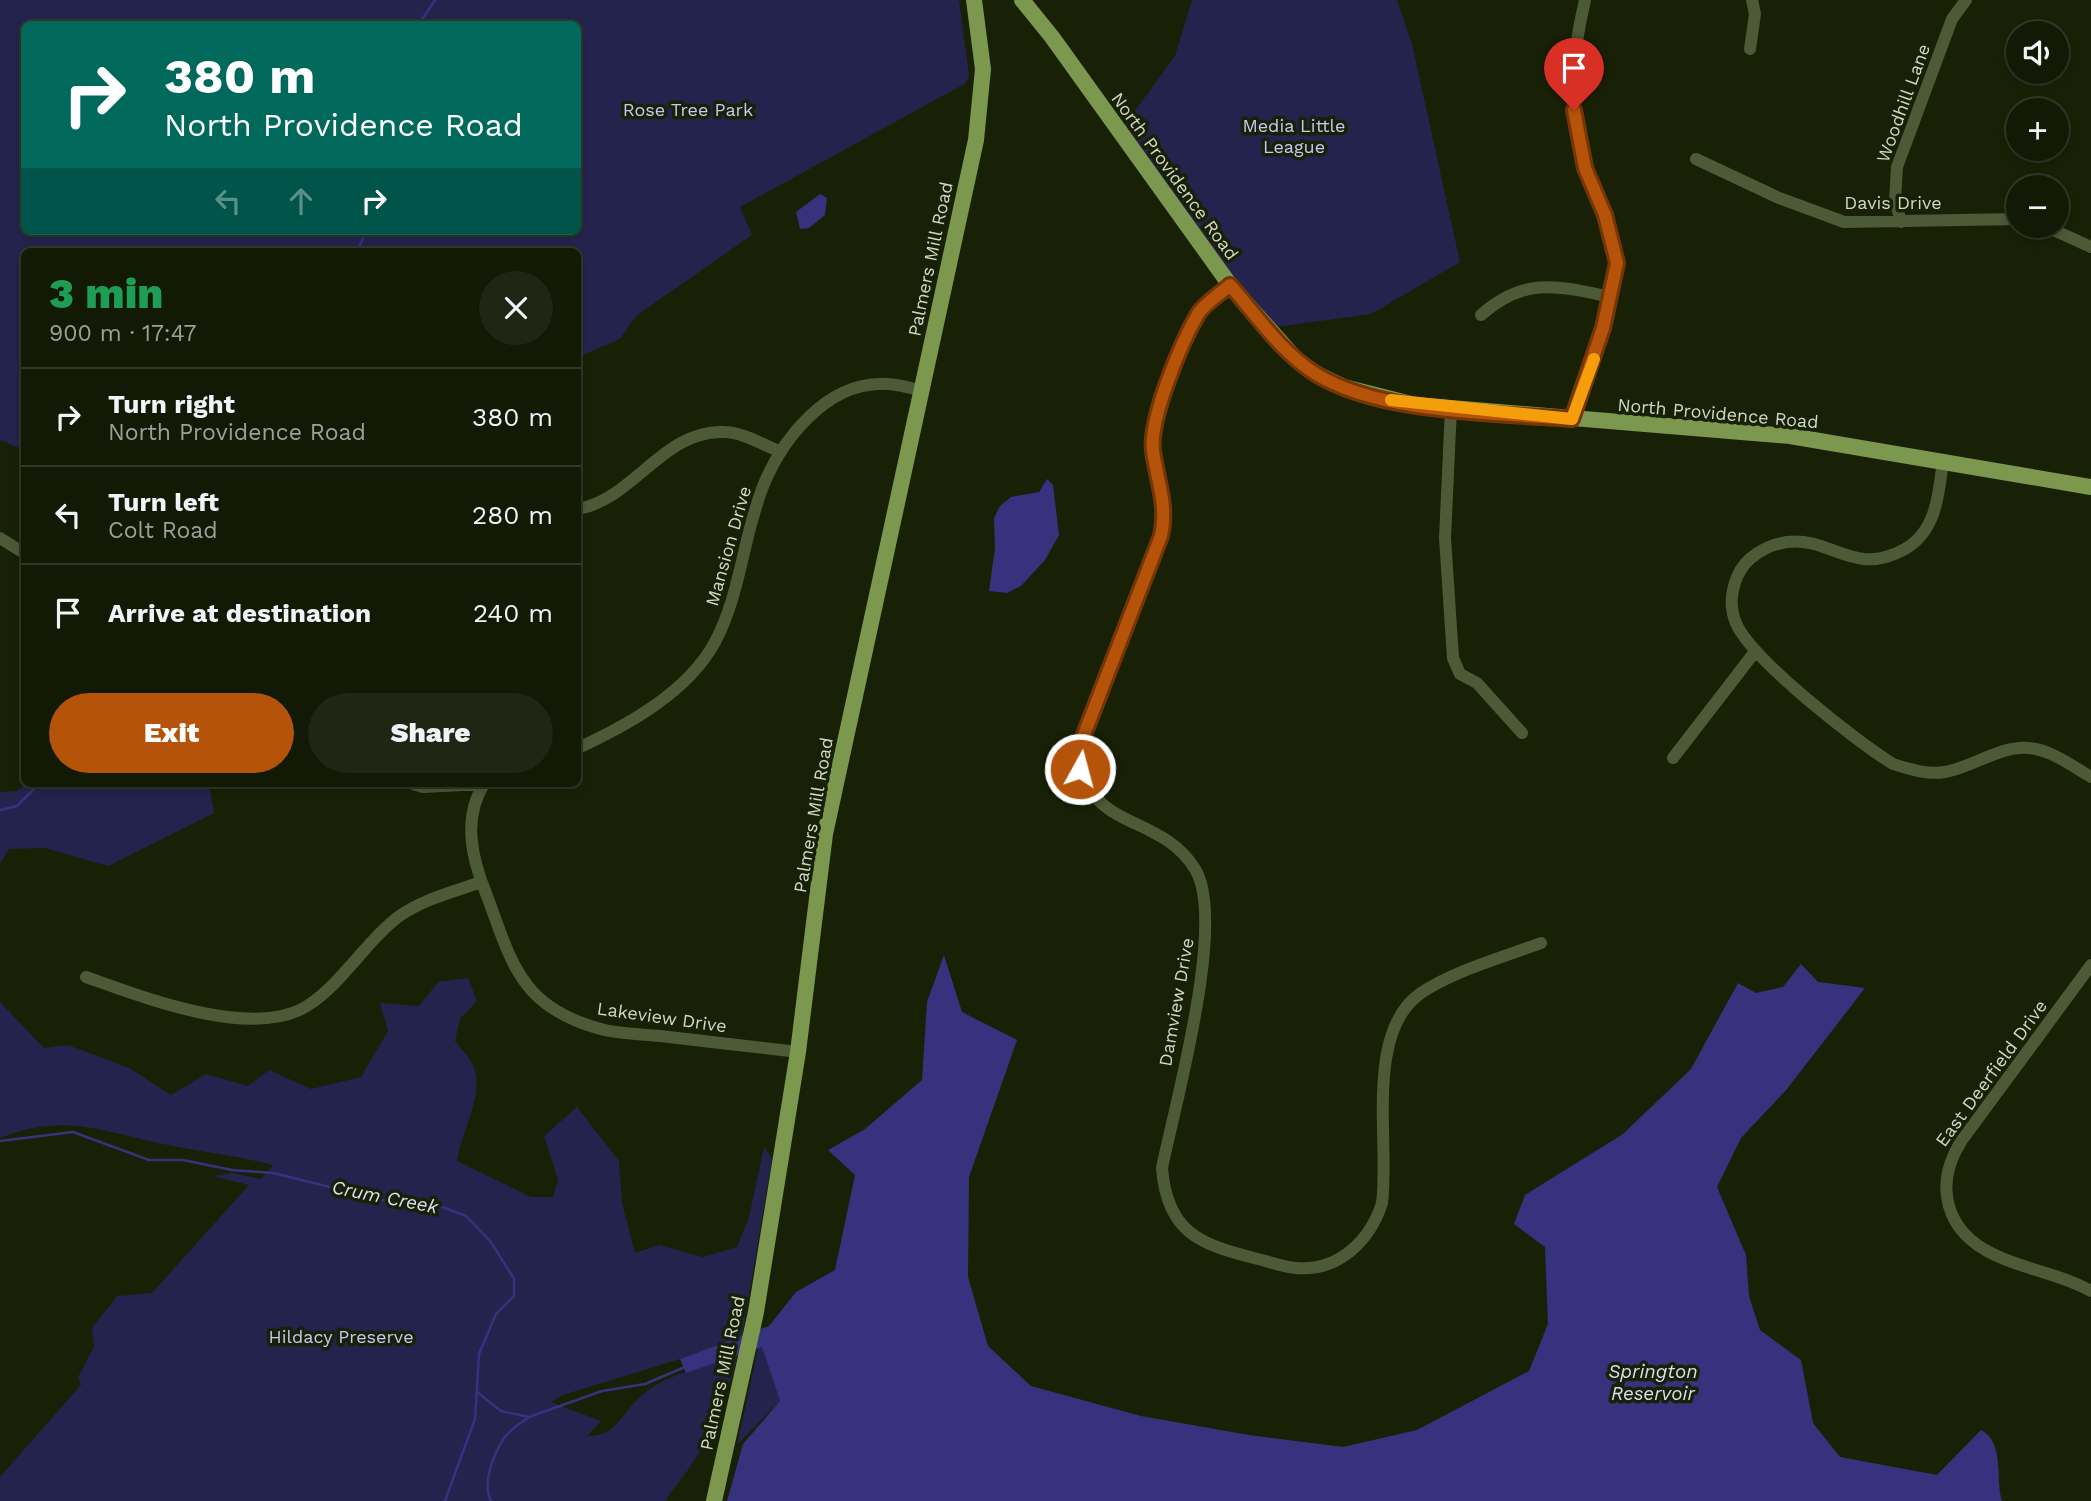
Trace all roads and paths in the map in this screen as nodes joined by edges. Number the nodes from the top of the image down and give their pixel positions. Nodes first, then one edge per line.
1 (974, 0) edge
2 (1022, 0) edge
3 (1585, 0) edge
4 (1752, 0) edge
5 (1966, 0) edge
6 (1750, 49) dead end
7 (1696, 159) dead end
8 (2006, 219) edge
9 (1901, 222) junction
10 (2069, 237) edge
11 (2091, 247) edge
12 (1230, 285) junction
13 (1611, 297) junction
14 (1481, 314) dead end
15 (921, 391) junction
16 (1451, 408) junction
17 (1572, 419) junction
18 (781, 452) junction
19 (1943, 460) junction
20 (2091, 487) edge
21 (581, 508) edge
22 (0, 538) edge
23 (21, 552) edge
24 (1754, 653) junction
25 (1522, 733) dead end
26 (581, 747) edge
27 (1673, 758) dead end
28 (2091, 777) edge
29 (482, 787) edge
30 (481, 882) junction
31 (1541, 943) dead end
32 (2091, 965) edge
33 (86, 977) dead end
34 (798, 1052) junction
35 (2091, 1291) edge
36 (714, 1501) edge

1 - 15 main road, Palmers Mill Road
2 - 12 main road, North Providence Road
3 - 13 street
4 - 6 street
5 - 9 street, Woodhill Lane
7 - 9 street, Davis Drive
8 - 9 street, Davis Drive
10 - 11 street
12 - 16 main road, North Providence Road
12 - 31 street, Damview Drive
13 - 14 street
13 - 17 street
15 - 18 street, Mansion Drive
15 - 34 main road, Palmers Mill Road
16 - 17 main road, North Providence Road
16 - 25 street
17 - 19 main road, North Providence Road
18 - 21 street
18 - 26 street, Mansion Drive
19 - 20 main road, North Providence Road
19 - 24 street
22 - 23 street
24 - 27 street
24 - 28 street
29 - 30 street, Lakeview Drive
30 - 33 street
30 - 34 street, Lakeview Drive
32 - 35 street, East Deerfield Drive
34 - 36 main road, Palmers Mill Road

